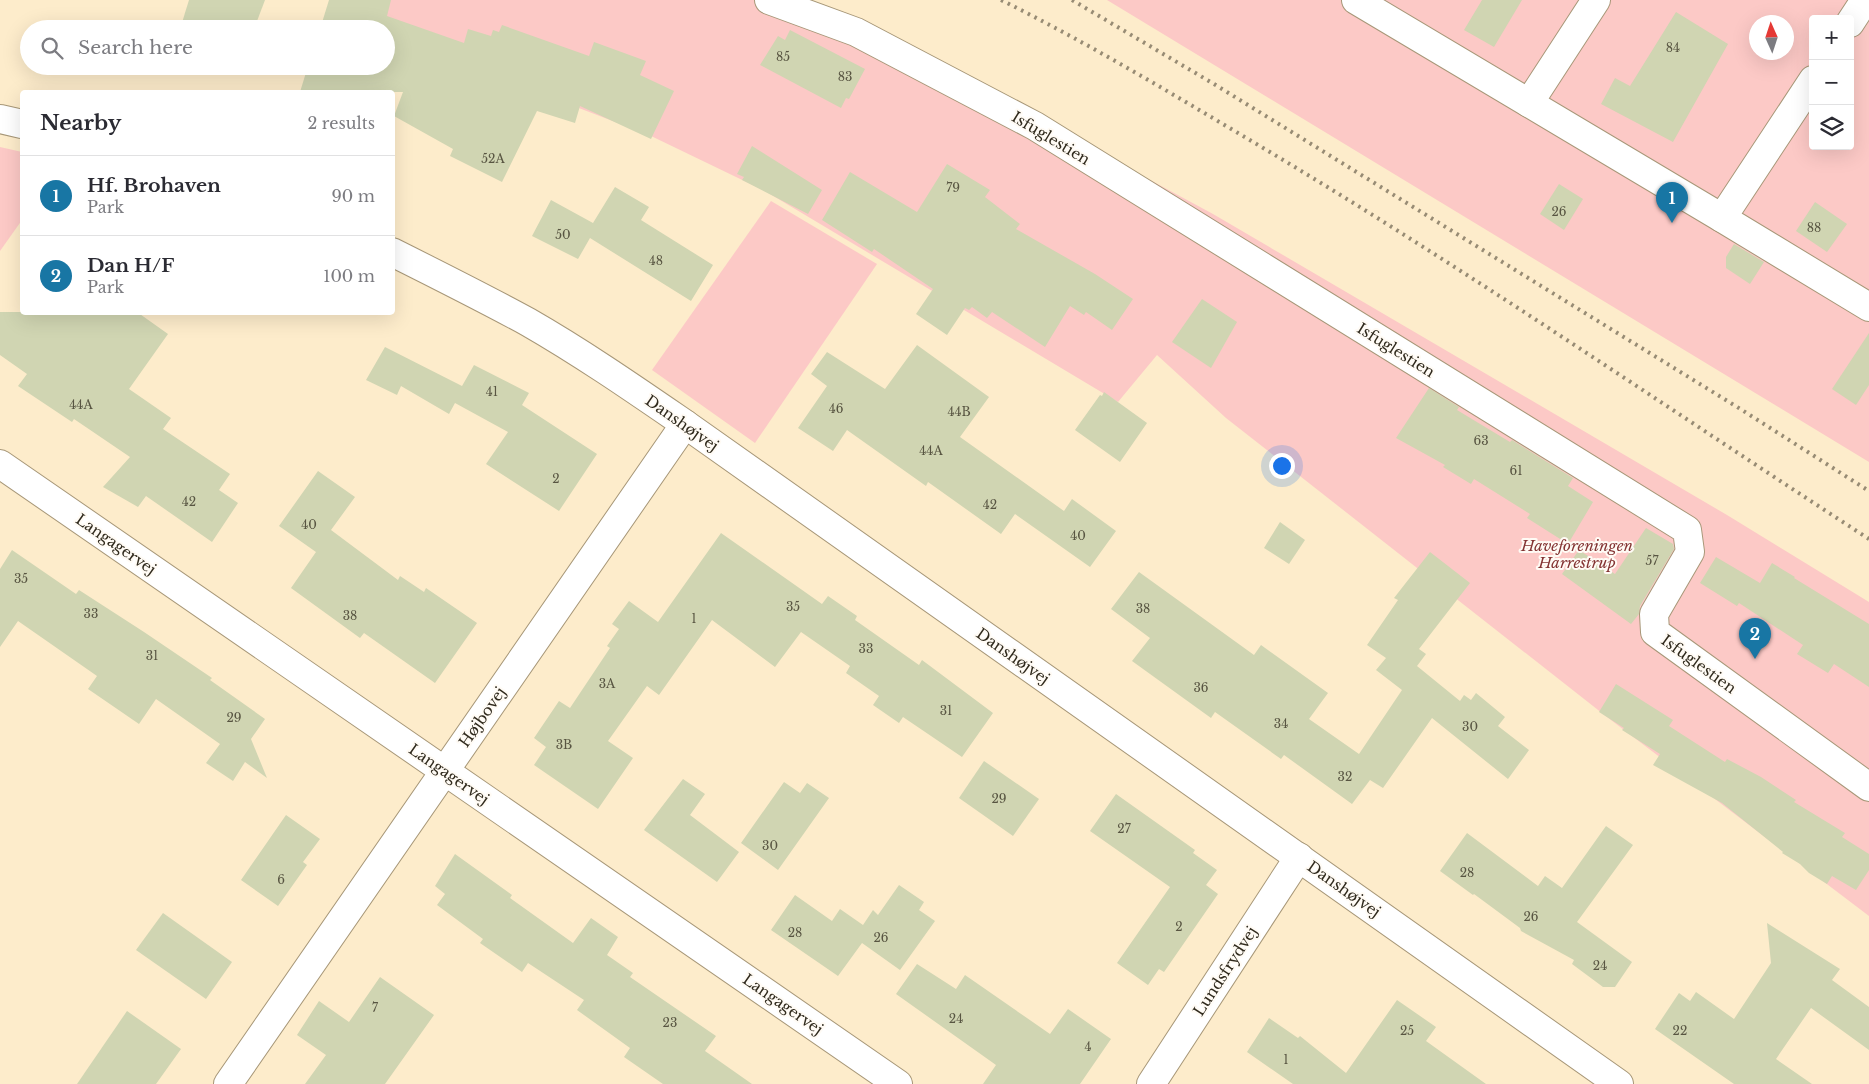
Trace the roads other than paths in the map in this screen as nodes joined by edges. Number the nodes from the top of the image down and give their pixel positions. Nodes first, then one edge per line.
1 (769, 0) edge
2 (1356, 0) edge
3 (1596, 0) edge
4 (1865, 0) edge
5 (1854, 17) edge
6 (1809, 86) edge
7 (1529, 103) junction
8 (0, 118) edge
9 (20, 123) edge
10 (1722, 218) junction
11 (395, 253) edge
12 (1869, 307) edge
13 (685, 424) junction
14 (0, 464) edge
15 (445, 771) junction
16 (1869, 787) edge
17 (1299, 857) junction
18 (228, 1084) edge
19 (898, 1084) edge
20 (1151, 1084) edge
21 (1619, 1084) edge

1 - 16 street, Isfuglestien
2 - 7 street
3 - 7 street
4 - 5 street
6 - 10 street
7 - 10 street
8 - 9 street
10 - 12 street
11 - 13 street, Danshøjvej
13 - 15 street, Højbovej
13 - 17 street, Danshøjvej
14 - 15 street, Langagervej
15 - 18 street, Højbovej
15 - 19 street, Langagervej
17 - 20 street, Lundsfrydvej
17 - 21 street, Danshøjvej

